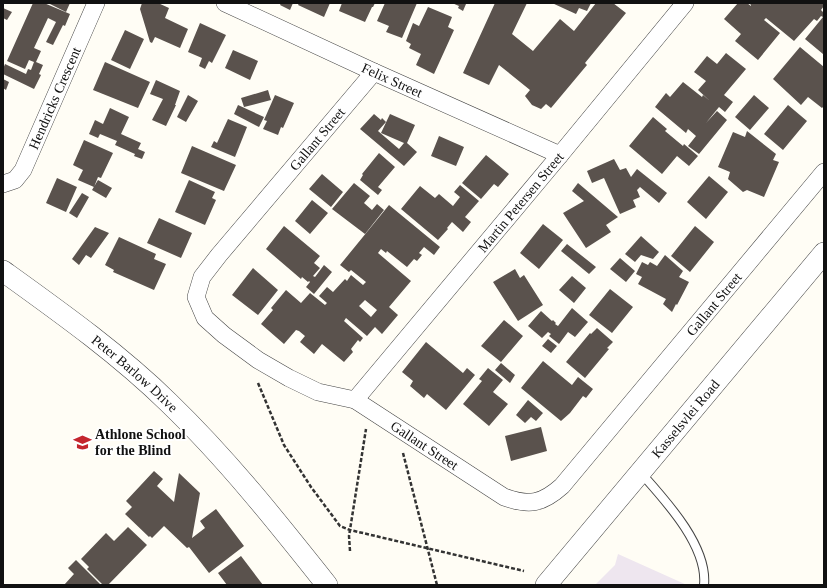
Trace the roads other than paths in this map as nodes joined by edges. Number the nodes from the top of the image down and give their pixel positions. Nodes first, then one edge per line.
1 (96, 3) edge
2 (225, 3) edge
3 (685, 3) edge
4 (374, 72) junction
5 (560, 155) junction
6 (824, 172) edge
7 (3, 184) edge
8 (824, 253) edge
9 (3, 271) edge
10 (355, 400) junction
11 (641, 472) junction
12 (327, 585) edge
13 (546, 585) edge
14 (704, 585) edge

1 - 7 street, Hendricks Crescent
2 - 4 street, Felix Street
3 - 5 street, Martin Petersen Street
4 - 5 street, Felix Street
4 - 10 street, Gallant Street
5 - 10 street, Martin Petersen Street
6 - 10 street, Gallant Street
8 - 11 street, Kasselsvlei Road
9 - 12 street, Peter Barlow Drive
11 - 13 street, Kasselsvlei Road
11 - 14 lane

